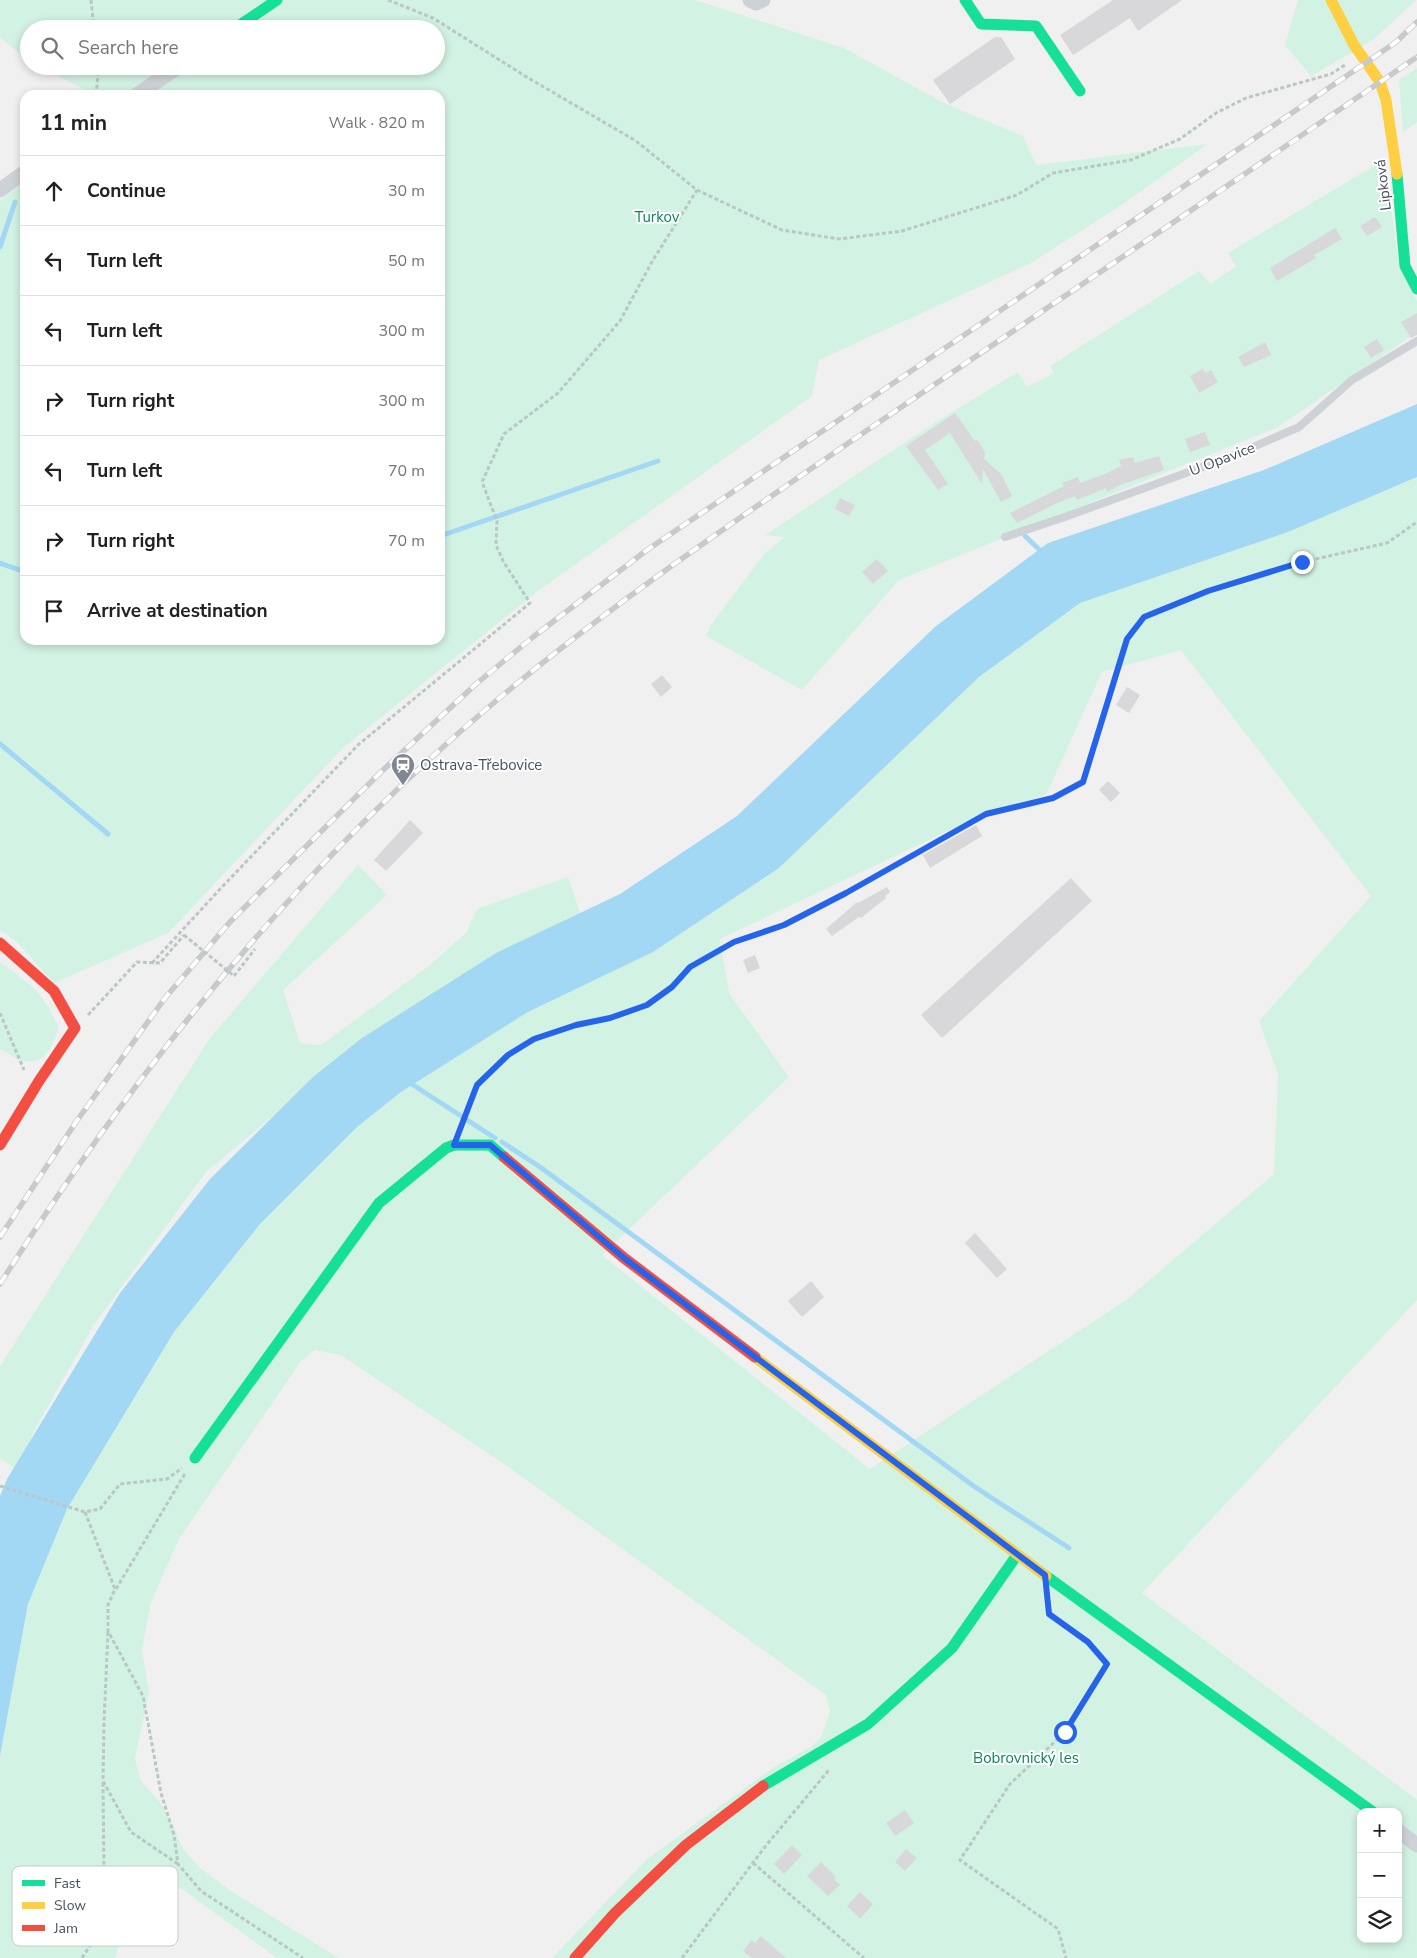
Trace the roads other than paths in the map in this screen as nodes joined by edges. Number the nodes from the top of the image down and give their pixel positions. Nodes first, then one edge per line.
1 (277, 0) edge
2 (750, 0) edge
3 (763, 0) edge
4 (965, 0) edge
5 (1331, 0) edge
6 (247, 20) edge
7 (166, 75) edge
8 (144, 90) edge
9 (1080, 92) dead end
10 (20, 176) edge
11 (0, 190) edge
12 (1417, 288) edge
13 (1417, 341) edge
14 (1004, 537) dead end
15 (0, 943) edge
16 (0, 1145) edge
17 (195, 1458) road end
18 (1017, 1555) junction
19 (1368, 1808) edge
20 (1402, 1834) edge
21 (1417, 1845) edge
22 (575, 1958) edge

1 - 6 street
2 - 3 street
4 - 9 street
5 - 12 street, Lipková
7 - 8 street
10 - 11 street
13 - 14 lane, U Opavice
15 - 16 street
17 - 18 street
18 - 19 street
18 - 22 street
20 - 21 street

